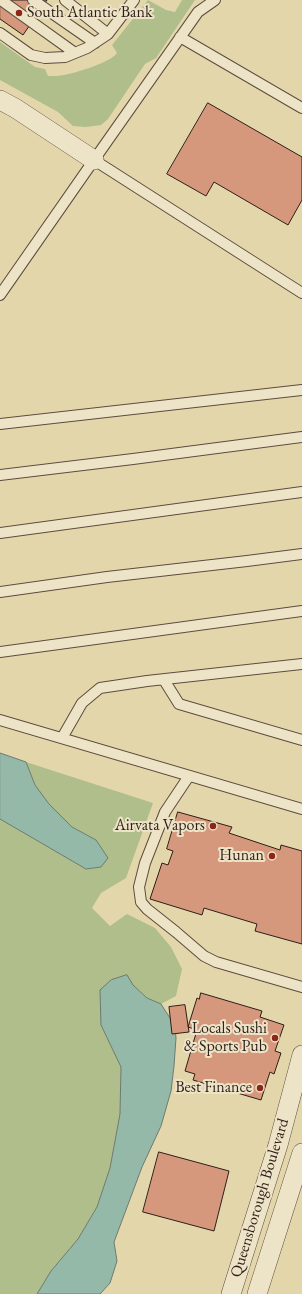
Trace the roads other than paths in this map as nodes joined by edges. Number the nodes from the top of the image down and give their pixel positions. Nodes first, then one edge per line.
1 (1, 0) edge
2 (33, 0) edge
3 (64, 0) edge
4 (134, 0) edge
5 (215, 0) edge
6 (0, 33) edge
7 (108, 34) junction
8 (180, 37) junction
9 (95, 43) junction
10 (75, 53) junction
11 (0, 100) edge
12 (302, 108) edge
13 (94, 160) junction
14 (302, 293) edge
15 (0, 295) edge
16 (302, 390) edge
17 (0, 424) edge
18 (302, 438) edge
19 (0, 474) edge
20 (302, 492) edge
21 (0, 533) edge
22 (302, 554) edge
23 (0, 592) edge
24 (302, 611) edge
25 (0, 652) edge
26 (302, 664) edge
27 (164, 680) junction
28 (0, 720) edge
29 (62, 738) junction
30 (302, 740) edge
31 (189, 776) junction
32 (302, 809) edge
33 (302, 987) edge
34 (302, 1055) edge
35 (302, 1153) edge
36 (231, 1294) edge
37 (257, 1294) edge

1 - 10 lane
2 - 9 lane
3 - 7 lane
4 - 7 lane
5 - 8 lane
6 - 10 lane
7 - 9 lane
8 - 12 lane
8 - 13 lane
9 - 10 lane
11 - 13 street
13 - 14 lane
13 - 15 lane
16 - 17 lane
18 - 19 lane
20 - 21 lane
22 - 23 lane
24 - 25 lane
26 - 27 lane
27 - 29 lane
27 - 30 lane
28 - 29 lane
29 - 31 lane
31 - 32 lane
31 - 33 lane
34 - 36 street, Queensborough Boulevard
35 - 37 street, Queensborough Boulevard

